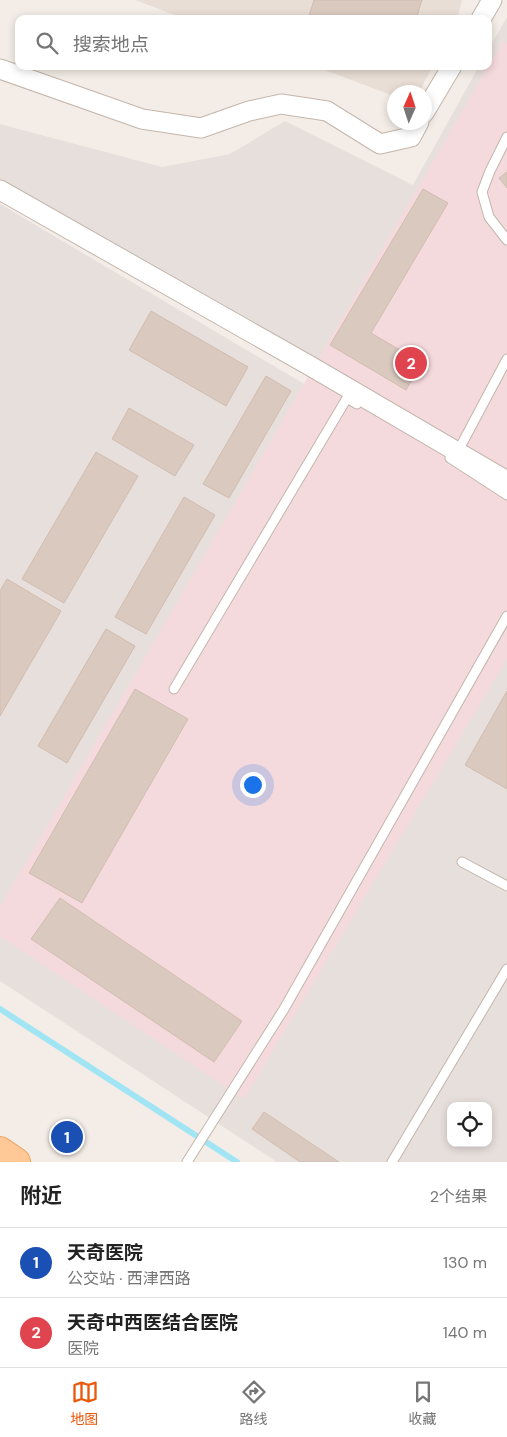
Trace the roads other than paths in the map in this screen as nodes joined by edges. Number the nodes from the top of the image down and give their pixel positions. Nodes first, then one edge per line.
1 (492, 0) edge
2 (483, 15) edge
3 (0, 69) edge
4 (450, 70) edge
5 (432, 100) edge
6 (415, 130) edge
7 (507, 137) edge
8 (0, 190) edge
9 (507, 240) edge
10 (507, 359) edge
11 (455, 456) junction
12 (507, 481) edge
13 (507, 494) edge
14 (507, 616) edge
15 (174, 689) dead end
16 (462, 862) dead end
17 (507, 886) edge
18 (507, 969) edge
19 (0, 1151) edge
20 (16, 1162) edge
21 (187, 1162) edge
22 (392, 1162) edge

1 - 2 street
3 - 6 street
4 - 5 street
7 - 9 lane
8 - 11 street
10 - 11 lane
11 - 12 street
11 - 13 lane
11 - 15 lane
14 - 21 lane
16 - 17 lane
18 - 22 lane
19 - 20 main road

